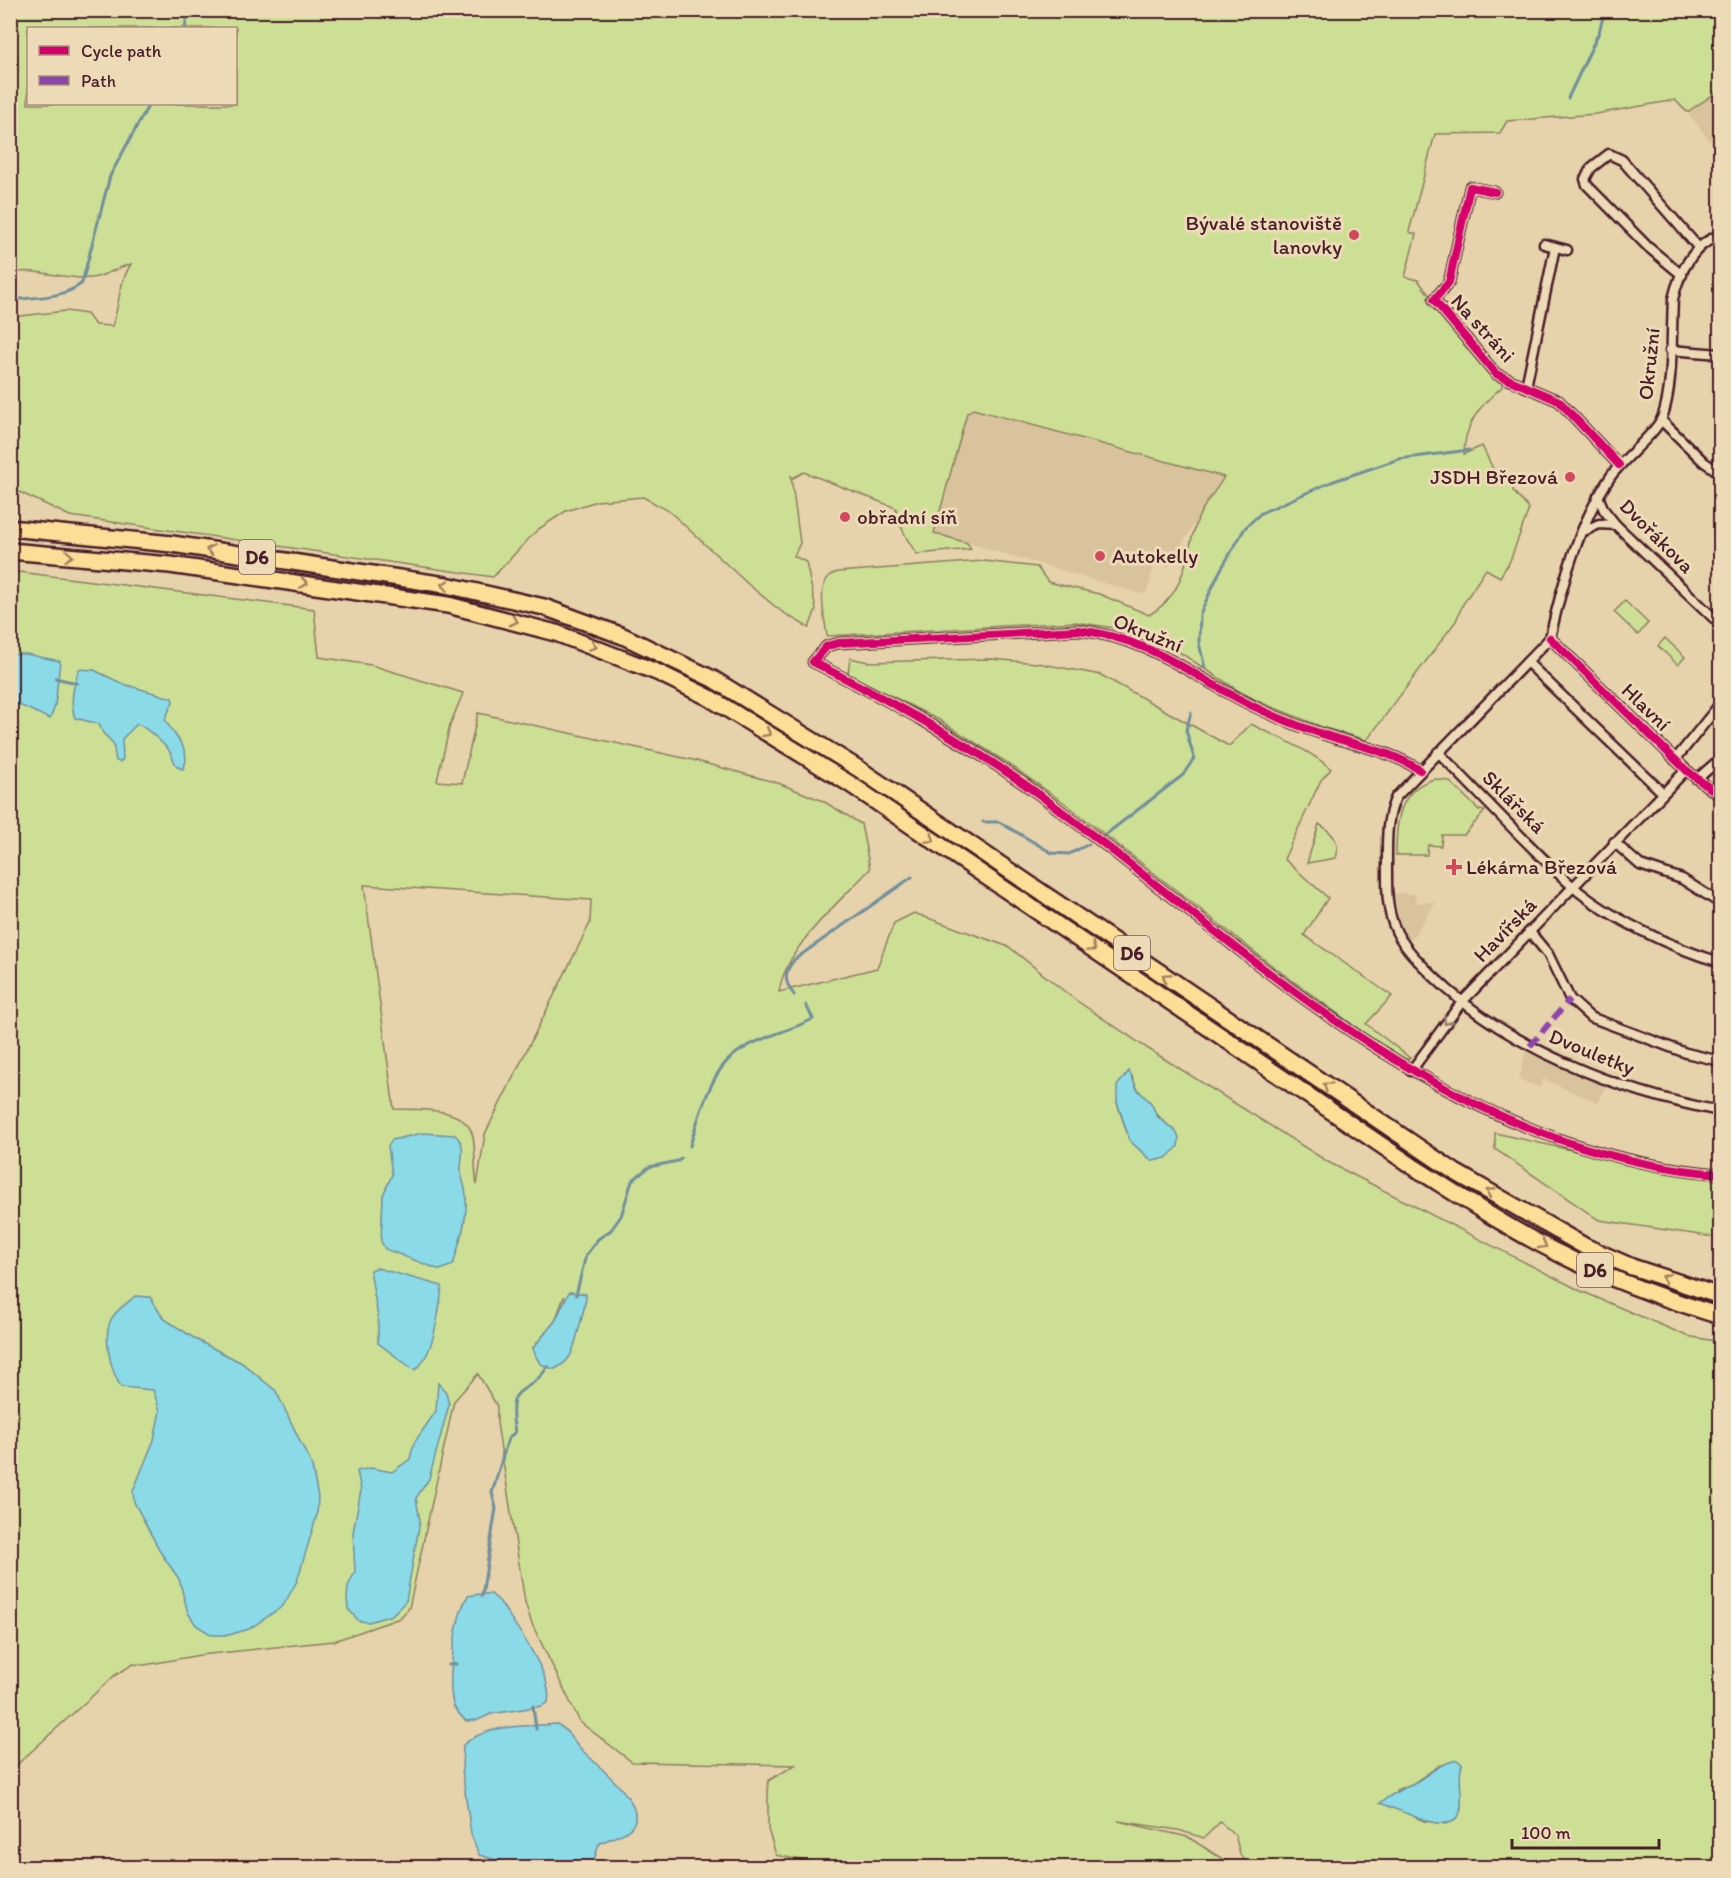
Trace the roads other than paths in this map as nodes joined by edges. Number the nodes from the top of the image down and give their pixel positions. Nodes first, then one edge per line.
1 (1495, 192) dead end
2 (1720, 235) edge
3 (1544, 244) dead end
4 (1555, 247) junction
5 (1698, 248) junction
6 (1567, 250) dead end
7 (1682, 275) junction
8 (1670, 350) junction
9 (1720, 354) edge
10 (1526, 387) junction
11 (1661, 420) junction
12 (1619, 465) junction
13 (1720, 473) edge
14 (1598, 496) junction
15 (1616, 525) junction
16 (10, 528) edge
17 (1582, 532) junction
18 (10, 551) edge
19 (1720, 624) edge
20 (1550, 639) junction
21 (1527, 662) junction
22 (1720, 704) edge
23 (1438, 752) junction
24 (1720, 759) edge
25 (1675, 760) junction
26 (1420, 770) junction
27 (1686, 770) junction
28 (1697, 779) junction
29 (1663, 793) junction
30 (1720, 796) edge
31 (1614, 842) junction
32 (1572, 886) junction
33 (1720, 903) edge
34 (1529, 932) junction
35 (1720, 962) edge
36 (1461, 1003) junction
37 (1720, 1060) edge
38 (1411, 1071) junction
39 (1720, 1111) edge
40 (1720, 1174) edge
41 (1720, 1296) edge
42 (1720, 1318) edge

1 - 10 street, Na stráni
2 - 5 street, Okružní
3 - 4 street
4 - 6 street
4 - 10 street, Na stráni
5 - 7 street, Okružní
5 - 7 street
7 - 8 street, Okružní
8 - 9 street
8 - 11 street, Okružní
10 - 12 street, Na stráni
11 - 12 street, Okružní
11 - 13 street
12 - 14 street, Okružní
14 - 15 street, Dvořákova
14 - 17 street, Okružní
15 - 17 street
15 - 19 street, Dvořákova
41 -> 16 highway, D6
17 - 20 street, Okružní
18 -> 42 highway, D6
20 - 21 street
20 - 25 street, Hlavní
21 - 23 street
21 - 29 street
22 - 25 street
23 - 26 street
23 - 32 street, Sklářská
24 - 28 street
25 - 27 street, Hlavní
26 - 36 street
26 - 38 street, Okružní
27 - 28 street, Hlavní
27 - 29 street, Havířská
28 - 30 street, Hlavní
29 - 31 street, Havířská
31 - 32 street, Havířská
31 - 33 street
32 - 34 street, Havířská
32 - 35 street, Sklářská
34 - 36 street, Havířská
34 - 37 street
36 -> 38 street, Havířská
36 - 39 street, Dvouletky
38 - 40 street

